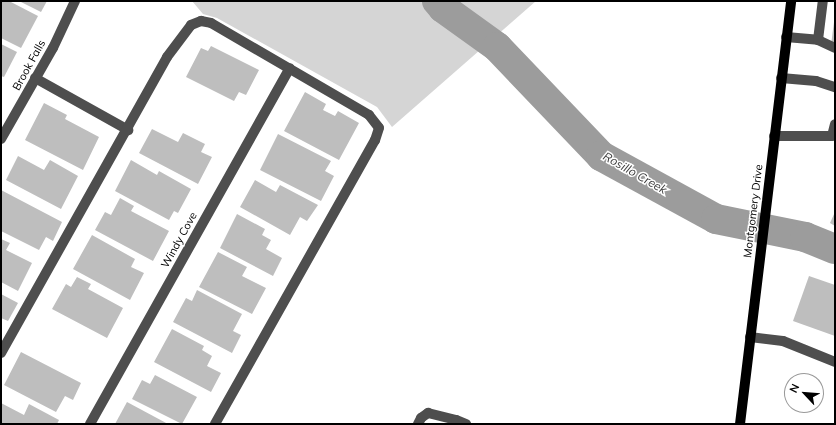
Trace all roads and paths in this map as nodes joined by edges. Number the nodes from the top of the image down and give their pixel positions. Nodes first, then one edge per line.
1 (75, 1) edge
2 (791, 1) edge
3 (823, 1) edge
4 (786, 37) junction
5 (818, 40) junction
6 (835, 48) edge
7 (290, 68) junction
8 (36, 78) junction
9 (782, 78) junction
10 (835, 87) edge
11 (835, 124) edge
12 (128, 130) junction
13 (774, 136) junction
14 (834, 136) edge
15 (1, 138) edge
16 (750, 337) junction
17 (1, 354) edge
18 (835, 362) edge
19 (90, 424) edge
20 (215, 424) edge
21 (418, 424) edge
22 (466, 424) edge
23 (740, 424) edge

1 - 8 street, Brook Falls
2 - 4 main road, Montgomery Drive
3 - 5 street
4 - 5 street
4 - 9 main road, Montgomery Drive
5 - 6 street
7 - 12 street
7 - 19 street, Windy Cove
7 - 20 street
8 - 12 street
8 - 15 street, Brook Falls
9 - 10 street
9 - 13 main road, Montgomery Drive
11 - 14 street
12 - 17 street
13 - 14 street
13 - 16 main road, Montgomery Drive
16 - 18 street
16 - 23 main road, Montgomery Drive
21 - 22 street

